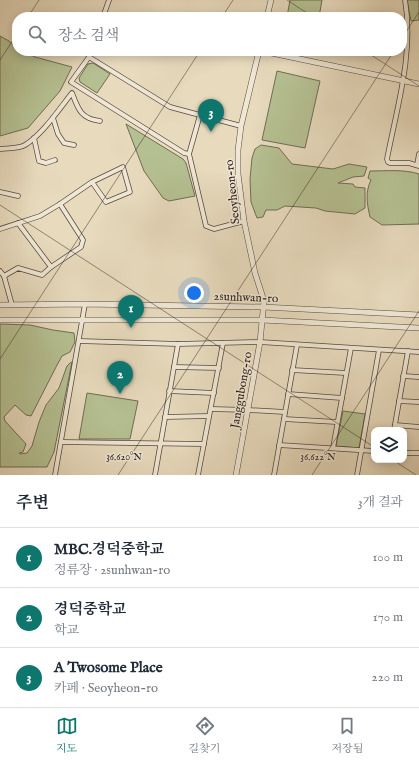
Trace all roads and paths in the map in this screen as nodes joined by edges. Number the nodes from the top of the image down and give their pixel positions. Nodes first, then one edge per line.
1 (108, 0) edge
2 (271, 0) edge
3 (404, 0) edge
4 (104, 12) edge
5 (268, 12) edge
6 (405, 12) edge
7 (407, 25) edge
8 (407, 44) edge
9 (259, 56) edge
10 (284, 56) edge
11 (406, 56) edge
12 (89, 57) joint
13 (402, 81) junction
14 (419, 84) edge
15 (200, 116) junction
16 (53, 118) junction
17 (100, 121) dead end
18 (241, 126) junction
19 (34, 138) junction
20 (74, 145) dead end
21 (0, 149) edge
22 (189, 154) junction
23 (419, 154) edge
24 (55, 160) dead end
25 (418, 165) edge
26 (92, 182) junction
27 (0, 192) edge
28 (18, 196) dead end
29 (60, 204) junction
30 (244, 221) junction
31 (18, 223) junction
32 (0, 228) edge
33 (51, 267) junction
34 (0, 271) edge
35 (4, 276) junction
36 (85, 304) junction
37 (0, 305) edge
38 (12, 305) junction
39 (263, 307) junction
40 (419, 315) edge
41 (0, 320) edge
42 (83, 320) junction
43 (262, 320) junction
44 (419, 328) edge
45 (79, 341) junction
46 (260, 342) junction
47 (223, 343) junction
48 (178, 344) junction
49 (296, 345) junction
50 (351, 348) junction
51 (379, 350) junction
52 (408, 351) junction
53 (419, 352) edge
54 (174, 367) junction
55 (218, 368) junction
56 (292, 370) junction
57 (346, 373) junction
58 (403, 376) junction
59 (419, 377) edge
60 (169, 391) junction
61 (214, 393) junction
62 (288, 394) junction
63 (342, 398) junction
64 (399, 401) junction
65 (419, 402) edge
66 (211, 409) junction
67 (248, 410) junction
68 (285, 412) junction
69 (209, 416) junction
70 (165, 417) junction
71 (284, 419) junction
72 (337, 422) junction
73 (394, 427) edge
74 (407, 427) edge
75 (419, 427) edge
76 (61, 442) junction
77 (160, 444) junction
78 (204, 444) junction
79 (279, 445) junction
80 (333, 448) junction
81 (361, 450) junction
82 (371, 451) edge
83 (55, 475) edge
84 (155, 475) edge
85 (198, 475) edge
86 (236, 475) edge
87 (274, 475) edge
88 (357, 475) edge

1 - 4 street
2 - 5 street
3 - 6 street
7 - 8 street
9 - 18 street, Seoyheon-ro
10 - 13 street
11 - 13 street
12 - 15 street
12 - 22 street
13 - 14 street
13 - 25 street
15 - 18 street
15 - 22 street
16 - 17 street
16 - 19 street
16 - 20 street
18 - 30 street, Seoyheon-ro
19 - 21 street
19 - 24 street
22 - 30 street
23 - 25 street
26 - 26 street
26 - 29 street
27 - 28 street
29 - 31 street
29 - 33 street
30 - 39 street, Seoyheon-ro
31 - 32 street
31 - 33 street
33 - 35 street
34 - 35 street
35 - 38 street
36 - 38 street, 2sunhwan-ro
36 - 39 street, 2sunhwan-ro
36 - 42 street
37 - 38 street, 2sunhwan-ro
39 - 40 street, 2sunhwan-ro
39 - 43 street, Janggubong-ro
41 - 42 street, 2sunhwan-ro
42 - 43 street, 2sunhwan-ro
42 - 45 street
43 - 44 street, 2sunhwan-ro
43 - 46 street, Janggubong-ro
45 - 48 street
45 - 76 street
46 - 47 street
46 - 49 street
46 - 67 street, Janggubong-ro
47 - 48 street
47 - 55 street
48 - 54 street
49 - 50 street
49 - 56 street
50 - 51 street
50 - 57 street
51 - 52 street
51 - 81 street
52 - 53 street
52 - 58 street
54 - 55 street
54 - 60 street
55 - 61 street
56 - 57 street
56 - 62 street
57 - 63 street
58 - 59 street
58 - 64 street
60 - 61 street
60 - 70 street
61 - 66 street
62 - 63 street
62 - 68 street
63 - 72 street
64 - 65 street
64 - 73 street
66 - 67 street
66 - 69 street
67 - 68 street
67 - 86 street, Janggubong-ro
68 - 71 street
69 - 70 street
69 - 78 street
70 - 77 street
71 - 72 street
71 - 79 street
72 - 80 street
74 - 75 street
76 - 77 street
76 - 83 street
77 - 78 street
77 - 84 street
78 - 85 street
79 - 80 street
79 - 87 street
80 - 81 street
81 - 82 street
81 - 88 street

